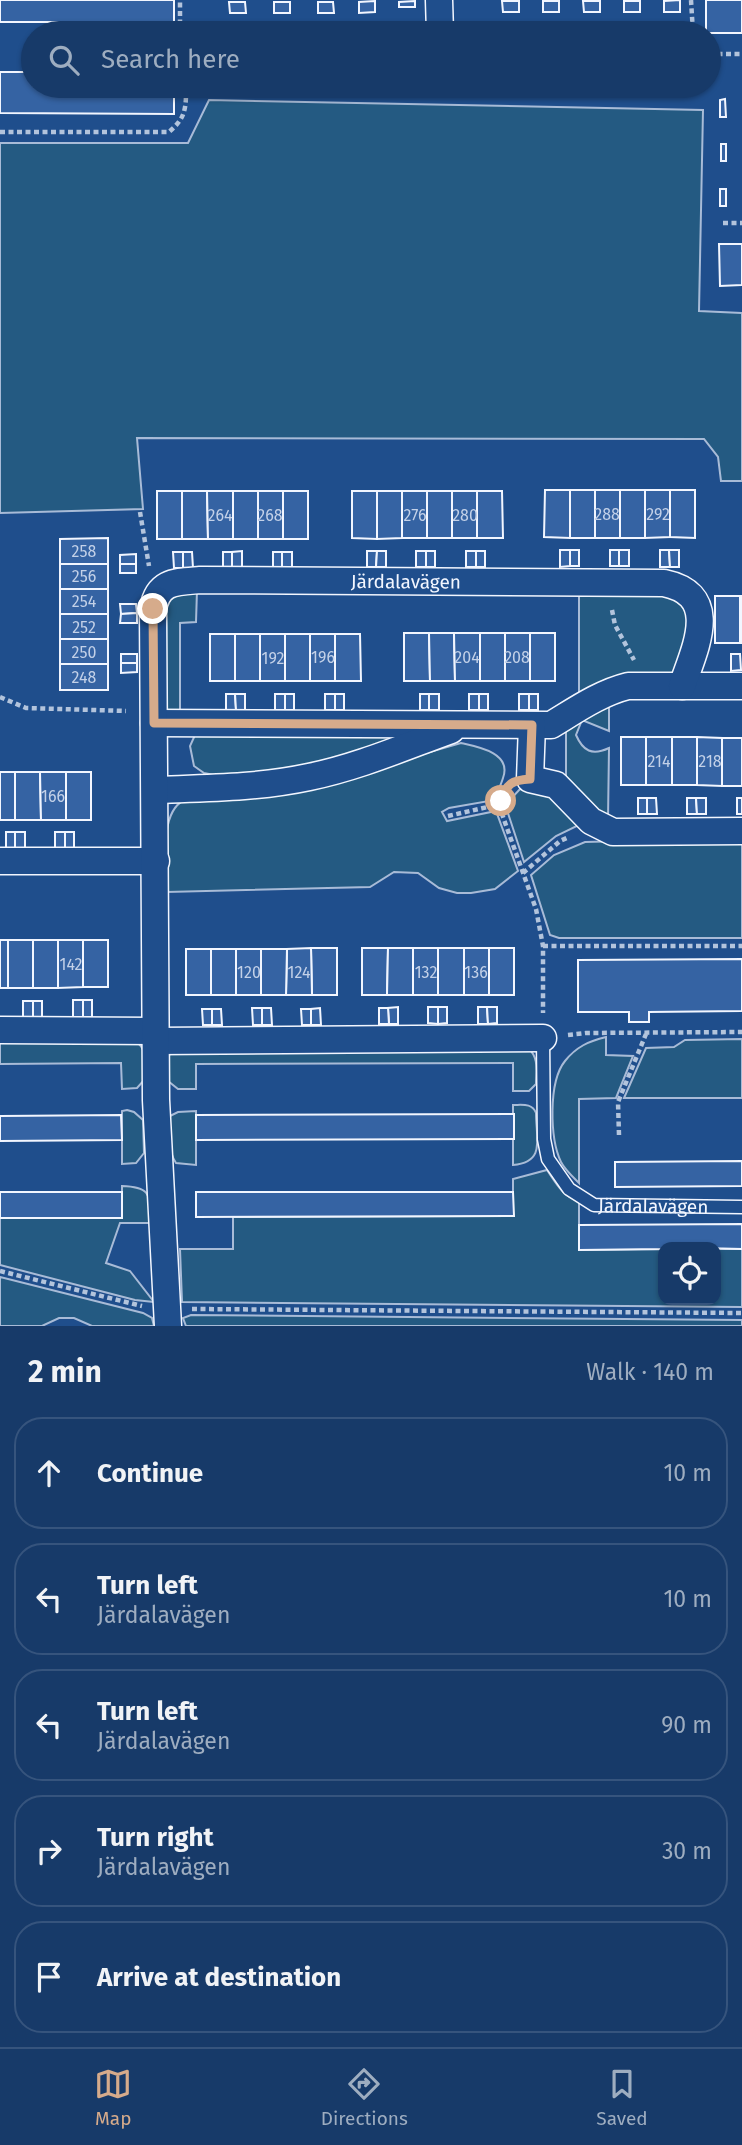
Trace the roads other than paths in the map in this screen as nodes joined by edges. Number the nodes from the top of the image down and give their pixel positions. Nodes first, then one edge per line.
1 (439, 0) edge
2 (440, 21) edge
3 (682, 686) junction
4 (742, 686) edge
5 (154, 717) junction
6 (465, 724) junction
7 (532, 725) junction
8 (155, 790) junction
9 (742, 831) edge
10 (0, 861) edge
11 (156, 861) junction
12 (0, 1030) edge
13 (155, 1036) junction
14 (543, 1038) joint
15 (742, 1207) edge
16 (168, 1317) edge

1 - 2 street
3 - 4 street
3 - 5 street, Järdalavägen
3 - 7 street
5 - 6 street
5 - 8 street
6 - 7 street
6 - 8 street
7 - 9 street
8 - 11 street
10 - 11 street
11 - 13 street
12 - 13 street
13 - 14 street
13 - 16 street
14 - 15 lane, Järdalavägen

